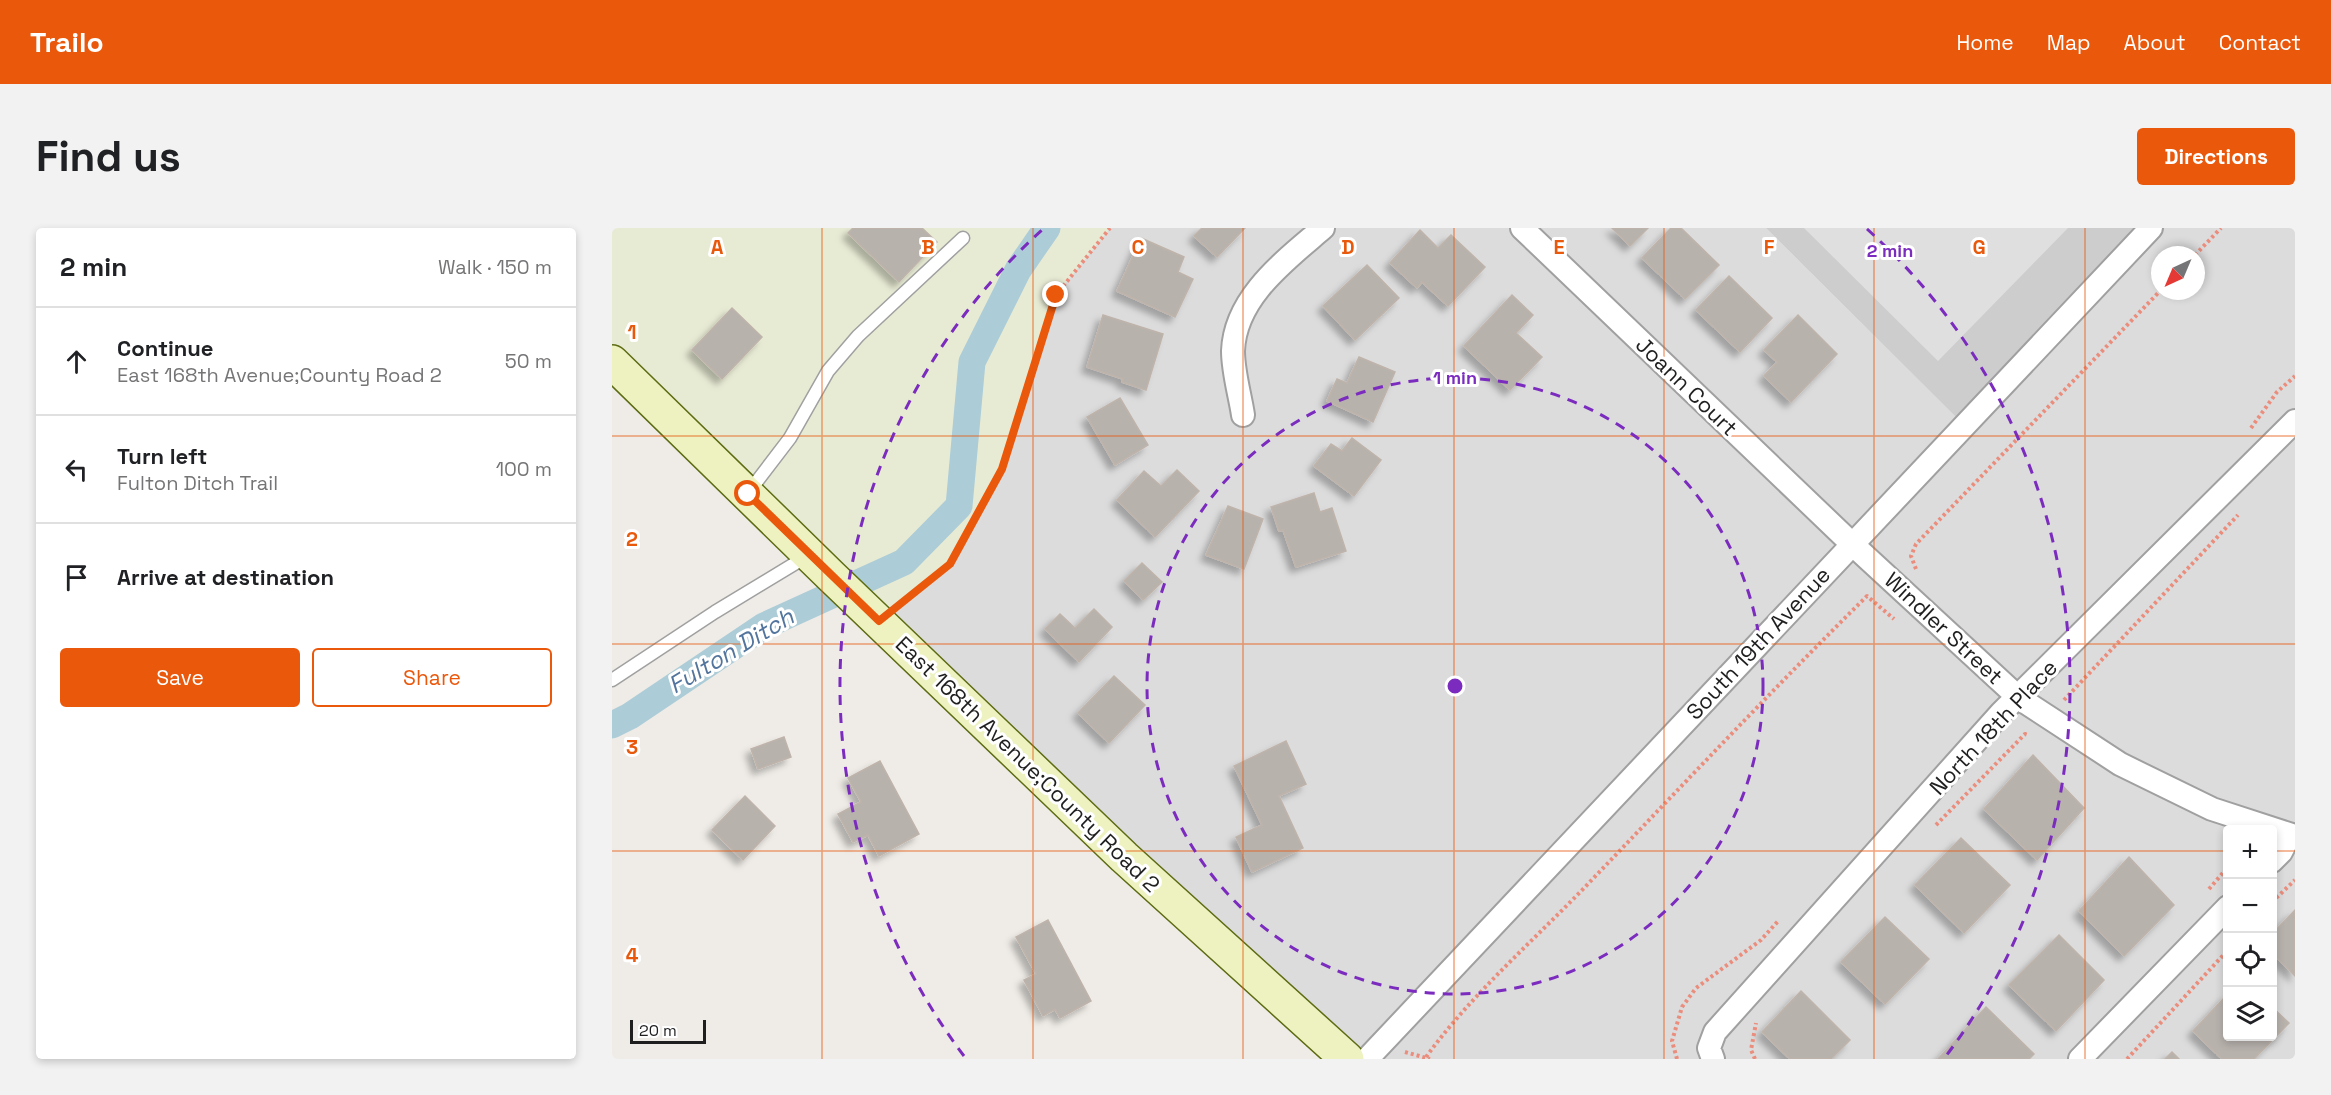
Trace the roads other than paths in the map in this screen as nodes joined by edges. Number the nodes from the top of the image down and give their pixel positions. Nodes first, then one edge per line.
1 (1323, 228) edge
2 (1522, 228) edge
3 (2151, 228) edge
4 (963, 238) dead end
5 (612, 362) edge
6 (1243, 415) dead end
7 (2295, 421) edge
8 (748, 494) junction
9 (1852, 543) junction
10 (820, 565) junction
11 (612, 680) edge
12 (2019, 698) junction
13 (2293, 835) edge
14 (2277, 856) edge
15 (2223, 912) edge
16 (1711, 1053) edge
17 (1347, 1059) edge
18 (1367, 1059) edge
19 (2080, 1059) edge

1 - 6 street
2 - 9 street, Joann Court
3 - 9 street, South 19th Avenue
4 - 8 lane
5 - 8 main road, East 168th Avenue;County Road 2
7 - 12 street, North 18th Place
8 - 10 main road, East 168th Avenue;County Road 2
9 - 12 street, Windler Street
9 - 18 street, South 19th Avenue
10 - 11 lane
10 - 17 main road, East 168th Avenue;County Road 2
12 - 13 street, Windler Street
12 - 16 street, North 18th Place
13 - 14 street
15 - 19 street

